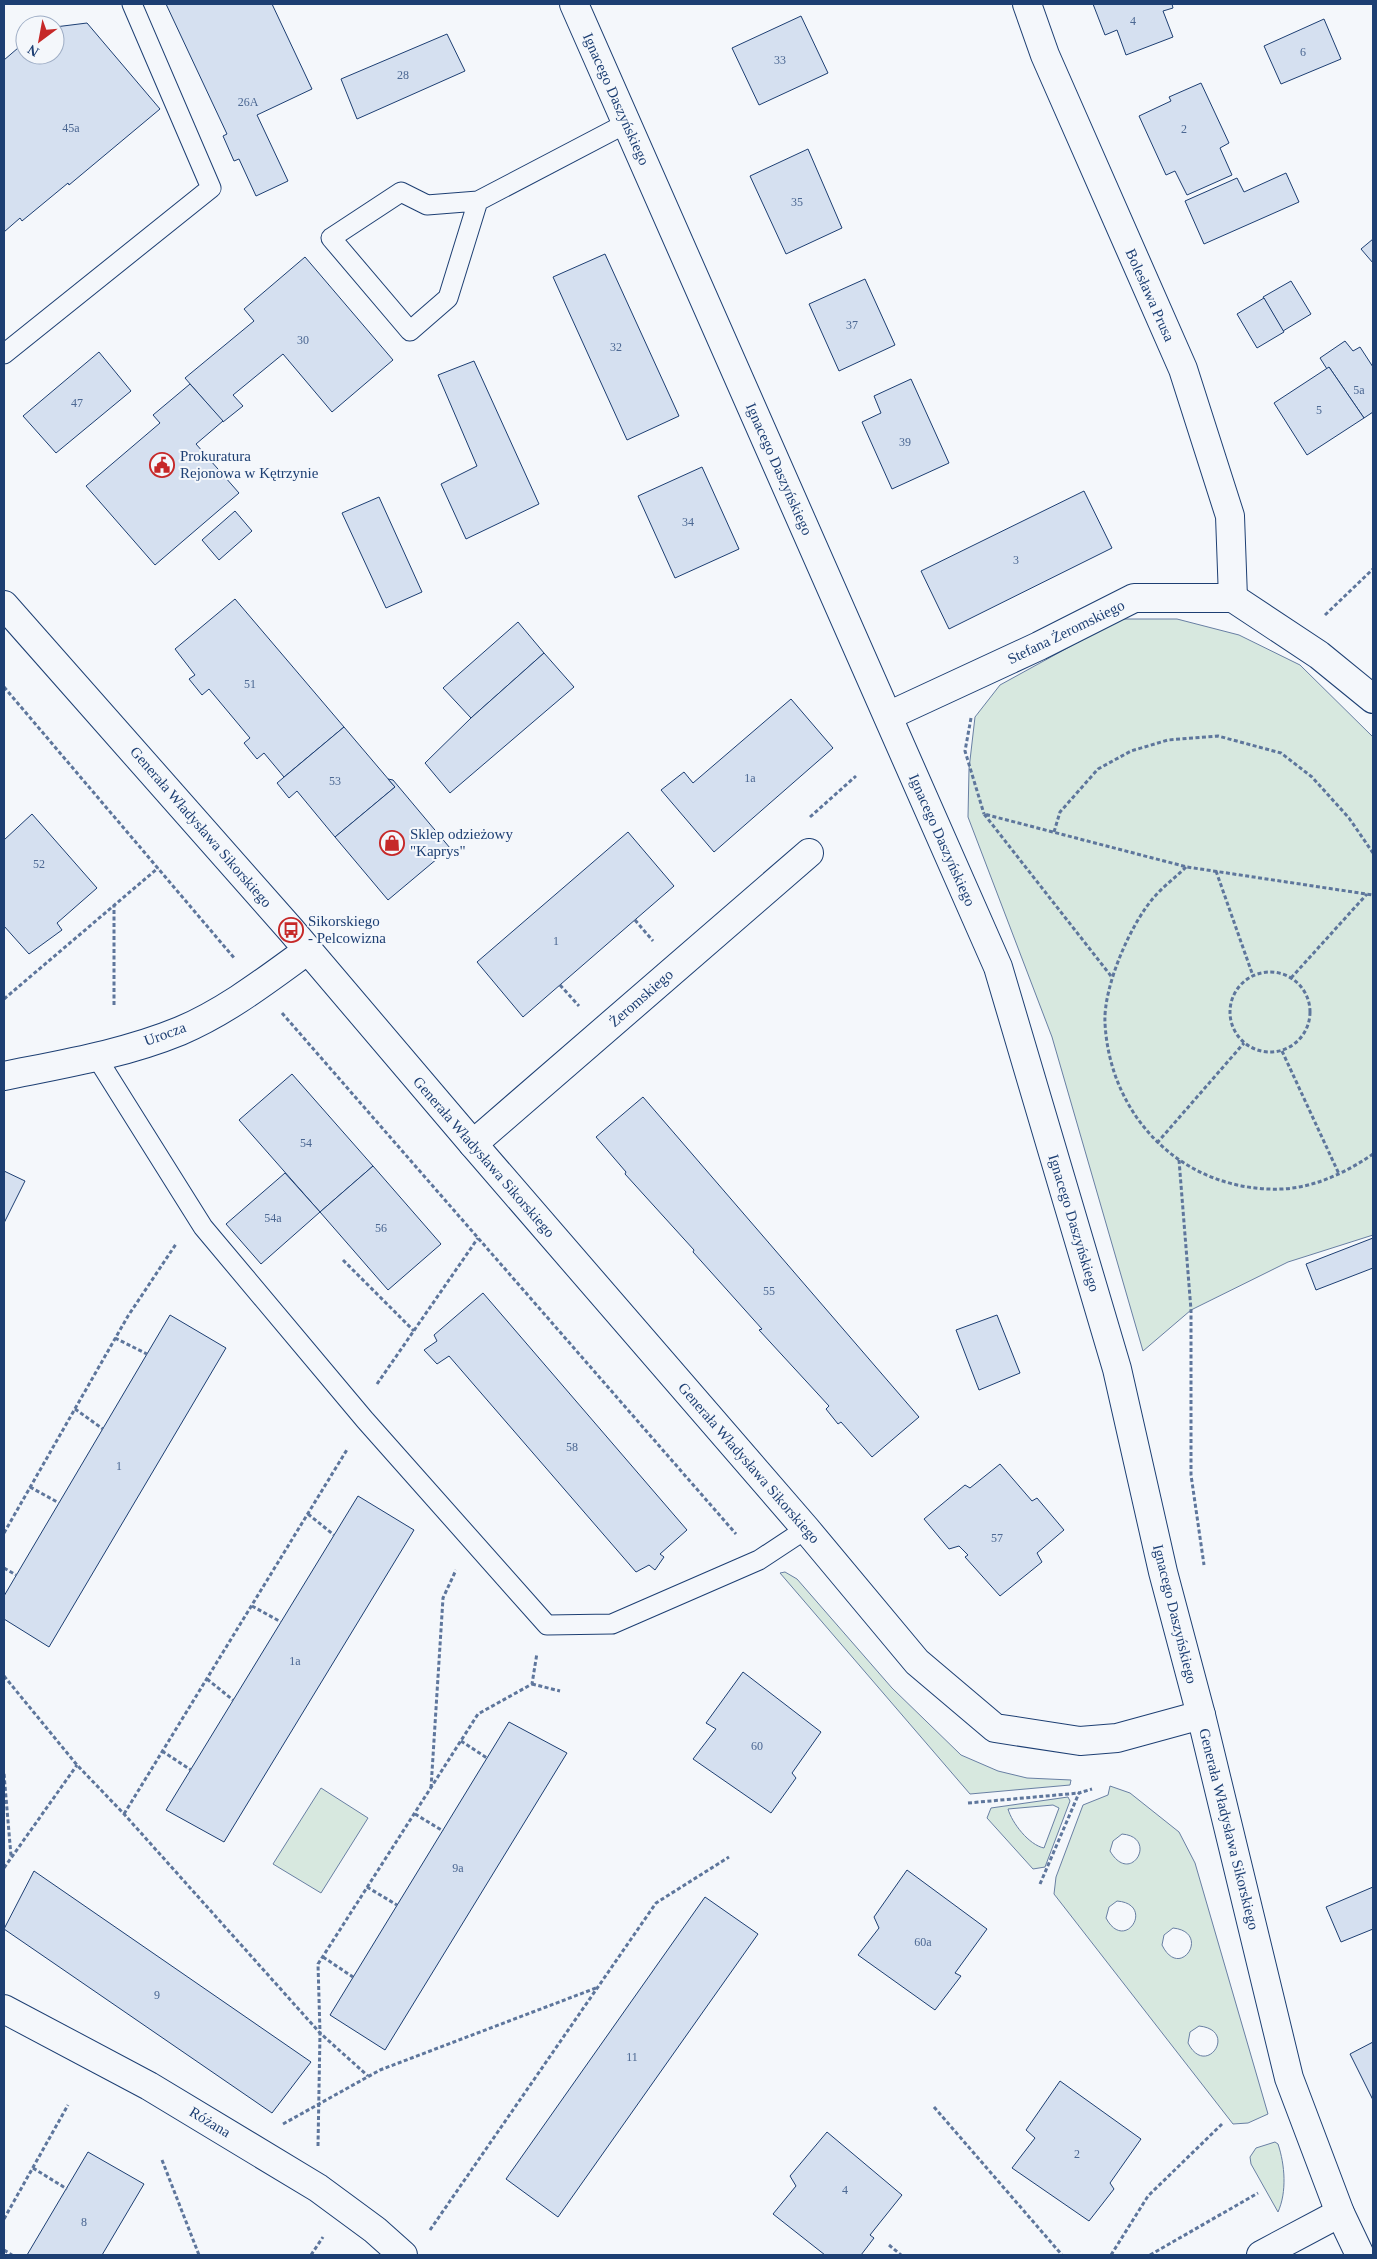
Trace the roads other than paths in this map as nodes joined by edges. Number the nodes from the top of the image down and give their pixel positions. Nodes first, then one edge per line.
1 (132, 4) edge
2 (574, 4) edge
3 (1027, 4) edge
4 (627, 123) junction
5 (478, 201) junction
6 (4, 354) edge
7 (1233, 598) junction
8 (4, 604) edge
9 (1373, 698) edge
10 (888, 716) junction
11 (809, 853) dead end
12 (308, 950) junction
13 (97, 1058) junction
14 (4, 1076) edge
15 (473, 1144) junction
16 (806, 1529) junction
17 (1201, 1715) junction
18 (4, 2008) edge
19 (1340, 2213) junction
20 (403, 2255) edge
21 (1261, 2255) edge
22 (1360, 2255) edge

1 - 6 lane
2 - 4 street, Ignacego Daszyńskiego
3 - 7 street, Bolesława Prusa
4 - 5 lane
4 - 10 street, Ignacego Daszyńskiego
5 - 5 lane
7 - 9 street
7 - 10 street, Stefana Żeromskiego
8 - 12 street, Generała Władysława Sikorskiego
10 - 17 street, Ignacego Daszyńskiego
11 - 15 street, Żeromskiego
12 - 13 street, Urocza
12 - 15 street, Generała Władysława Sikorskiego
13 - 14 street, Urocza
13 - 16 lane
15 - 16 street, Generała Władysława Sikorskiego
16 - 17 street, Generała Władysława Sikorskiego
17 - 19 street, Generała Władysława Sikorskiego
18 - 20 street, Różana
19 - 21 street
19 - 22 street, Generała Władysława Sikorskiego

